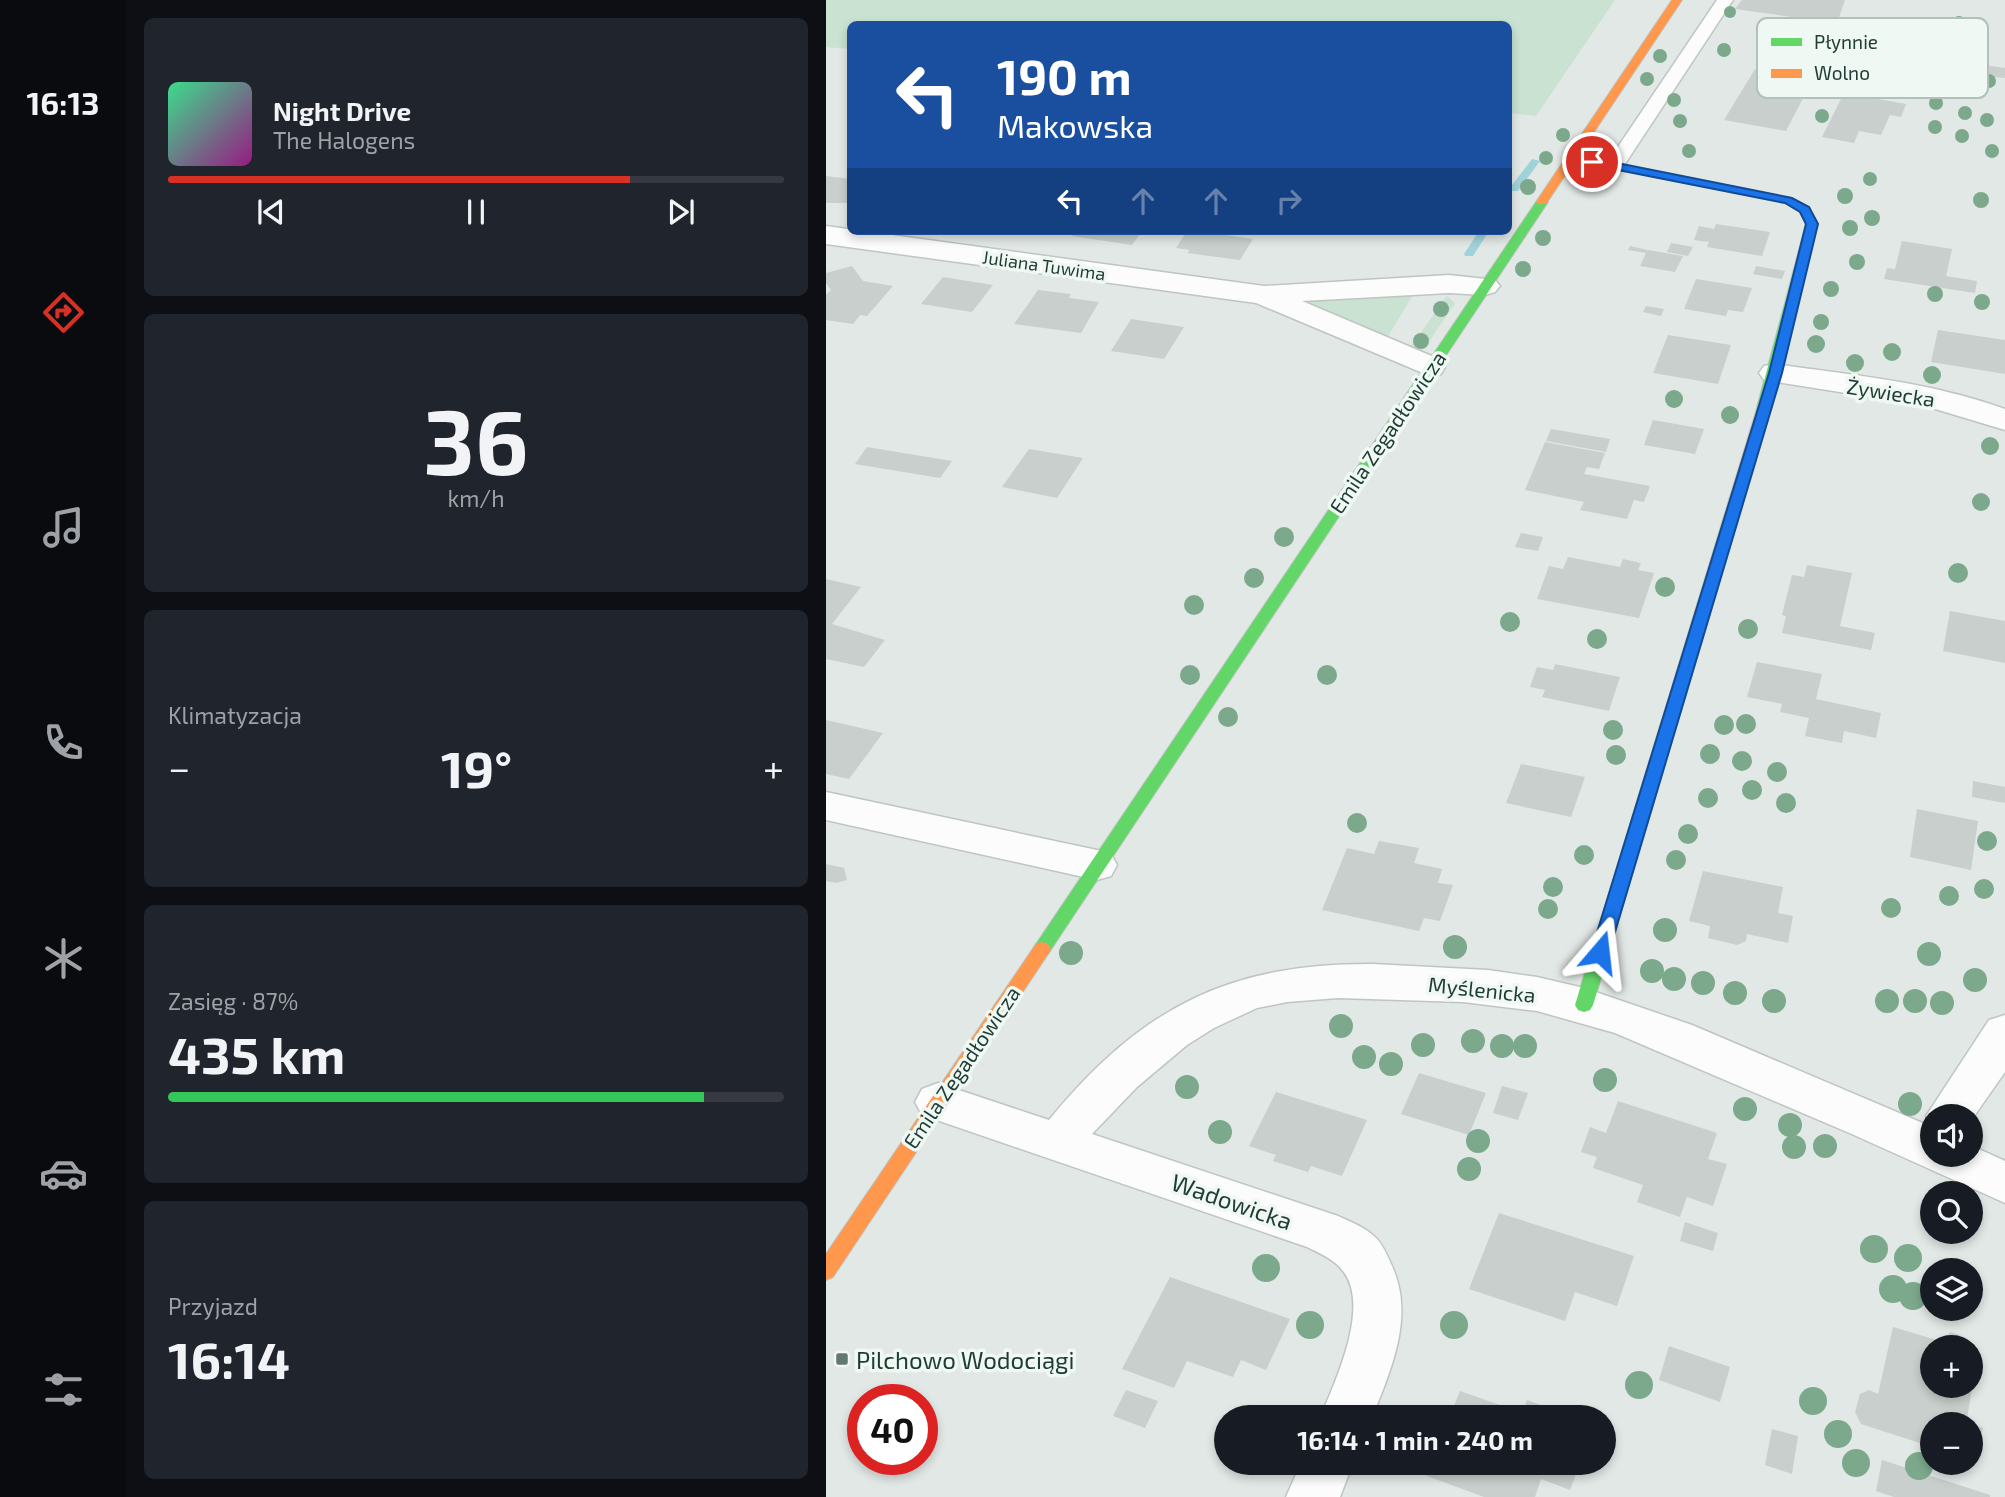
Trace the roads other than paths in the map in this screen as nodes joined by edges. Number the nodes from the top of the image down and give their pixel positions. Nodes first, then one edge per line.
1 (1677, 0) edge
2 (1725, 0) edge
3 (1570, 157) junction
4 (1614, 166) junction
5 (826, 235) edge
6 (1485, 286) junction
7 (1263, 295) junction
8 (1430, 367) junction
9 (1775, 373) junction
10 (2005, 420) edge
11 (826, 806) edge
12 (1097, 865) junction
13 (1584, 1005) junction
14 (2005, 1033) edge
15 (938, 1102) junction
16 (1961, 1104) edge
17 (1920, 1134) edge
18 (1059, 1142) junction
19 (1978, 1167) edge
20 (2005, 1184) edge
21 (826, 1270) edge
22 (1351, 1405) edge
23 (1322, 1475) edge
24 (1313, 1497) edge

1 - 3 main road, Emila Zegadłowicza
2 - 4 lane
3 - 4 main road
3 - 6 main road, Emila Zegadłowicza
4 - 9 main road
5 - 7 street, Juliana Tuwima
6 - 7 street, Juliana Tuwima
6 - 8 main road, Emila Zegadłowicza
7 - 8 street, Juliana Tuwima
8 - 12 main road, Emila Zegadłowicza
9 - 10 street, Żywiecka
9 - 13 main road
11 - 12 street
12 - 15 main road, Emila Zegadłowicza
13 - 17 street, Myślenicka
13 - 18 street, Myślenicka
14 - 16 street
15 - 18 street, Wadowicka
15 - 21 main road, Emila Zegadłowicza
18 - 22 street, Wadowicka
19 - 20 street, Myślenicka
23 - 24 street

